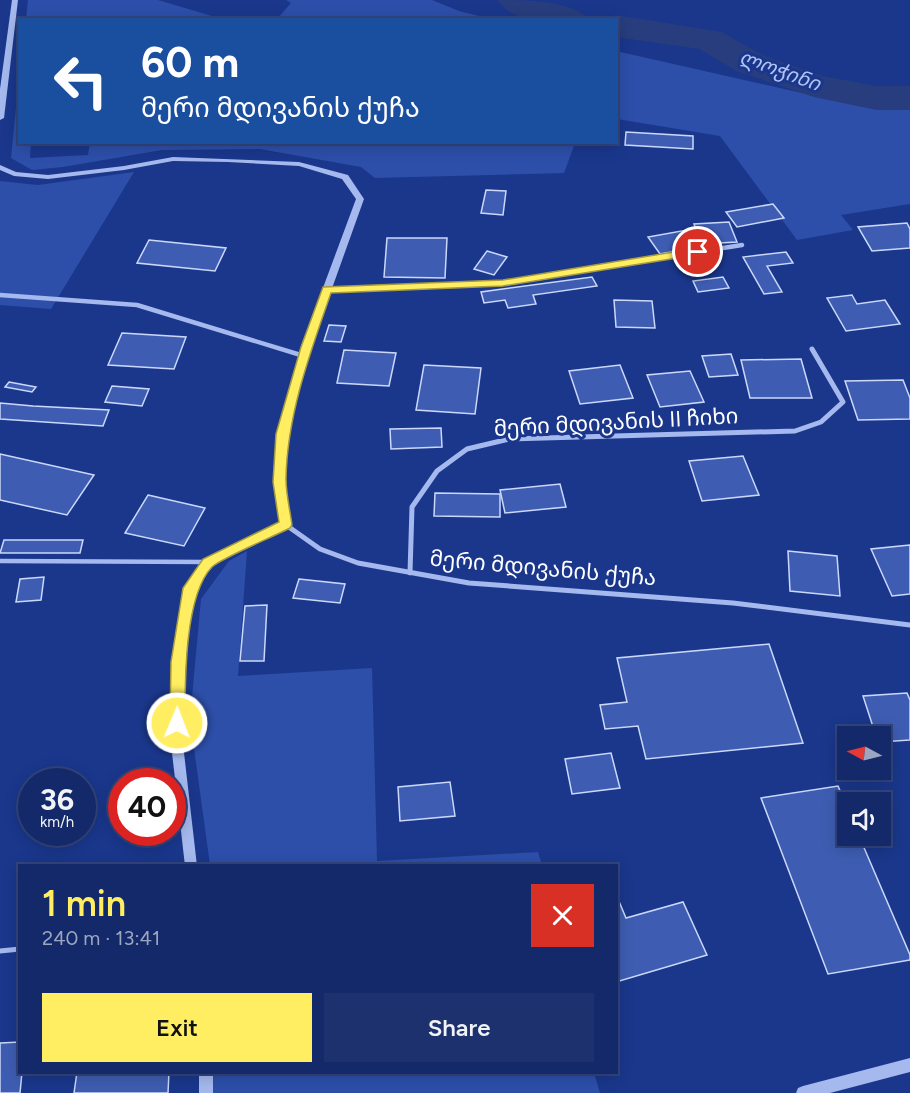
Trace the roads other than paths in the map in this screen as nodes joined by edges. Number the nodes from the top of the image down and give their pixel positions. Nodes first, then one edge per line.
1 (15, 0) edge
2 (3, 55) edge
3 (0, 118) edge
4 (0, 167) edge
5 (742, 245) dead end
6 (327, 290) junction
7 (0, 295) edge
8 (812, 350) dead end
9 (304, 356) junction
10 (286, 525) junction
11 (0, 561) edge
12 (208, 562) junction
13 (410, 573) junction
14 (910, 625) edge
15 (191, 864) edge
16 (18, 949) edge
17 (0, 951) edge
18 (910, 1065) edge
19 (206, 1074) edge
20 (206, 1093) edge
21 (802, 1093) edge

1 - 2 street
2 - 3 street
4 - 6 street
5 - 6 street
6 - 9 street
7 - 9 lane
8 - 13 street, მერი მდივანის II ჩიხი
9 - 10 street
10 - 12 street
10 - 13 street, მერი მდივანის ქუჩა
11 - 12 lane
12 - 15 street
13 - 14 street, მერი მდივანის ქუჩა
16 - 17 lane
18 - 21 street
19 - 20 street

